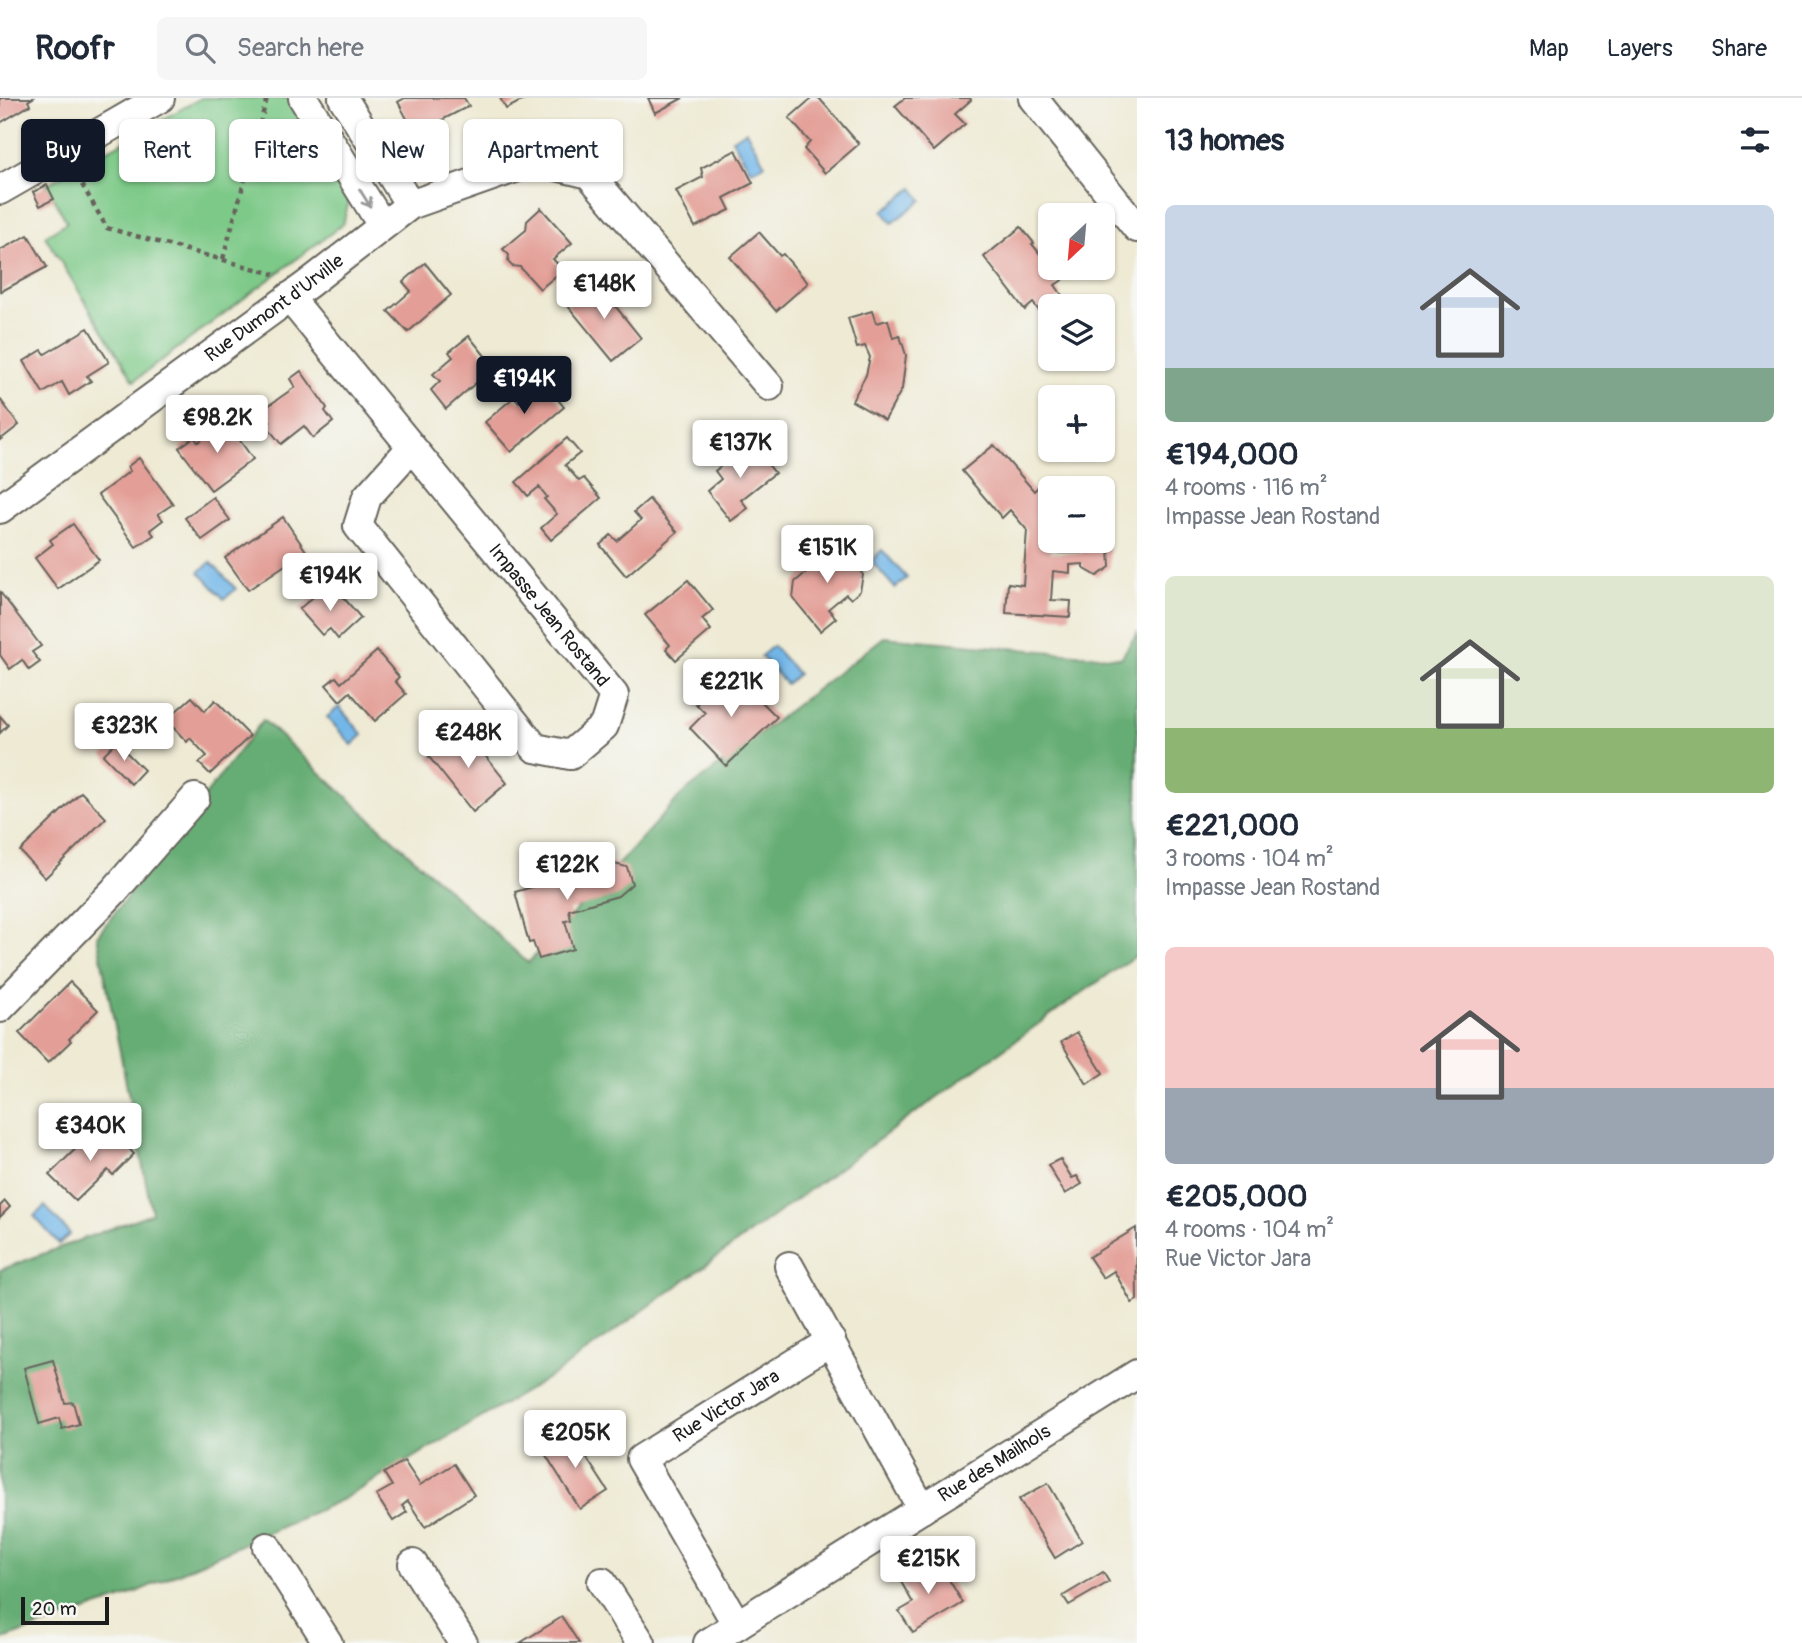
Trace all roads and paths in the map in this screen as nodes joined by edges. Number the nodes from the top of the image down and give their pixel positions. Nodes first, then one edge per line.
1 (160, 98) edge
2 (267, 98) edge
3 (303, 98) edge
4 (343, 98) edge
5 (1033, 98) edge
6 (105, 130) edge
7 (21, 178) edge
8 (81, 182) edge
9 (0, 190) edge
10 (410, 205) junction
11 (382, 225) junction
12 (1137, 228) edge
13 (223, 259) junction
14 (298, 290) junction
15 (769, 386) dead end
16 (411, 448) junction
17 (0, 509) edge
18 (195, 798) dead end
19 (0, 1008) edge
20 (789, 1266) dead end
21 (831, 1341) junction
22 (1137, 1374) edge
23 (922, 1509) junction
24 (267, 1547) dead end
25 (413, 1564) dead end
26 (602, 1581) dead end
27 (737, 1625) junction
28 (328, 1643) edge
29 (463, 1643) edge
30 (641, 1643) edge
31 (708, 1643) edge

1 - 6 street
2 - 13 path
3 -> 11 street
4 - 10 street
5 - 12 street
7 - 9 street
8 - 13 path
10 - 11 street, Rue Dumont d'Urville
10 - 15 street, Rue Dumont d'Urville
11 - 14 street, Rue Dumont d'Urville
13 - 14 path
14 - 16 street, Impasse Jean Rostand
14 - 17 street, Rue Dumont d'Urville
16 - 16 street, Impasse Jean Rostand
18 - 19 street
20 - 21 street
21 - 23 street
21 - 27 street, Rue Victor Jara
22 - 23 street, Rue des Mailhols
23 - 27 street, Rue des Mailhols
24 - 28 street
25 - 29 street
26 - 30 street
27 - 31 street, Rue des Mailhols

